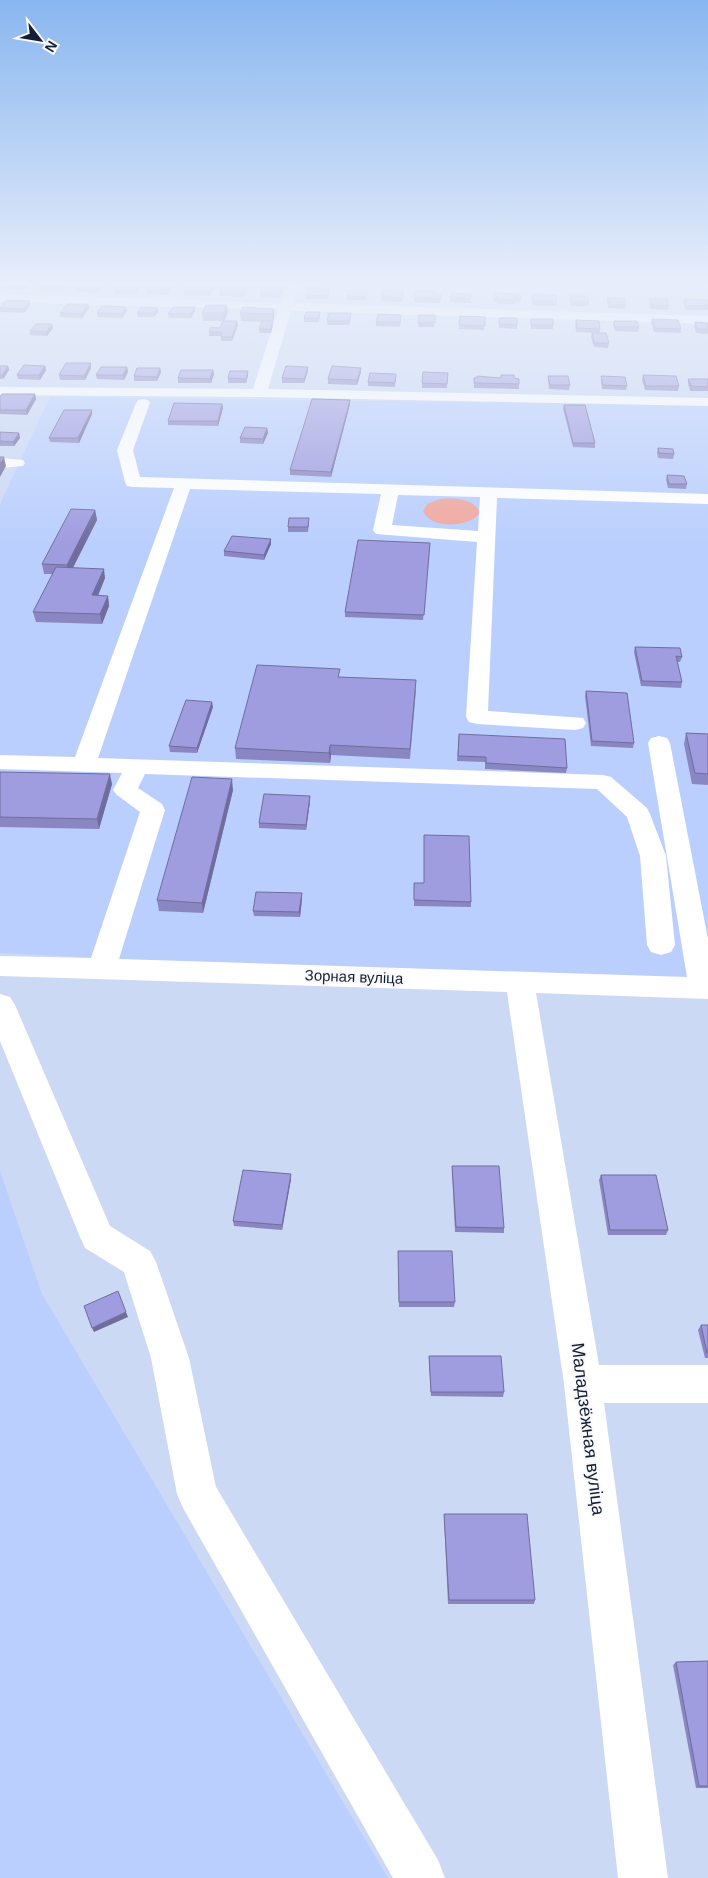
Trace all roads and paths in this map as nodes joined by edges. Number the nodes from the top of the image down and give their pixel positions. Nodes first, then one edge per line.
1 (266, 370) edge
2 (0, 391) edge
3 (259, 393) junction
4 (708, 402) edge
5 (143, 404) dead end
6 (0, 463) edge
7 (17, 463) dead end
8 (184, 483) junction
9 (391, 490) junction
10 (489, 493) junction
11 (708, 499) edge
12 (487, 536) junction
13 (575, 723) dead end
14 (659, 743) dead end
15 (0, 762) edge
16 (84, 765) junction
17 (137, 766) junction
18 (661, 945) dead end
19 (0, 966) edge
20 (102, 969) junction
21 (520, 982) junction
22 (706, 988) edge
23 (0, 1005) edge
24 (583, 1384) junction
25 (708, 1384) edge
26 (420, 1878) edge
27 (644, 1878) edge

1 - 3 street
2 - 3 street
3 - 4 street
5 - 8 street
6 - 7 street
8 - 9 street
8 - 16 street
9 - 10 street
9 - 12 street
10 - 11 street
10 - 12 street
12 - 13 street
14 - 22 street
15 - 16 street
16 - 17 street
17 - 18 street
17 - 20 street
19 - 20 street, Зорная вуліца
20 - 21 street, Зорная вуліца
21 - 22 street, Зорная вуліца
21 - 24 street, Маладзёжная вуліца
23 - 26 street
24 - 25 street
24 - 27 street, Маладзёжная вуліца

